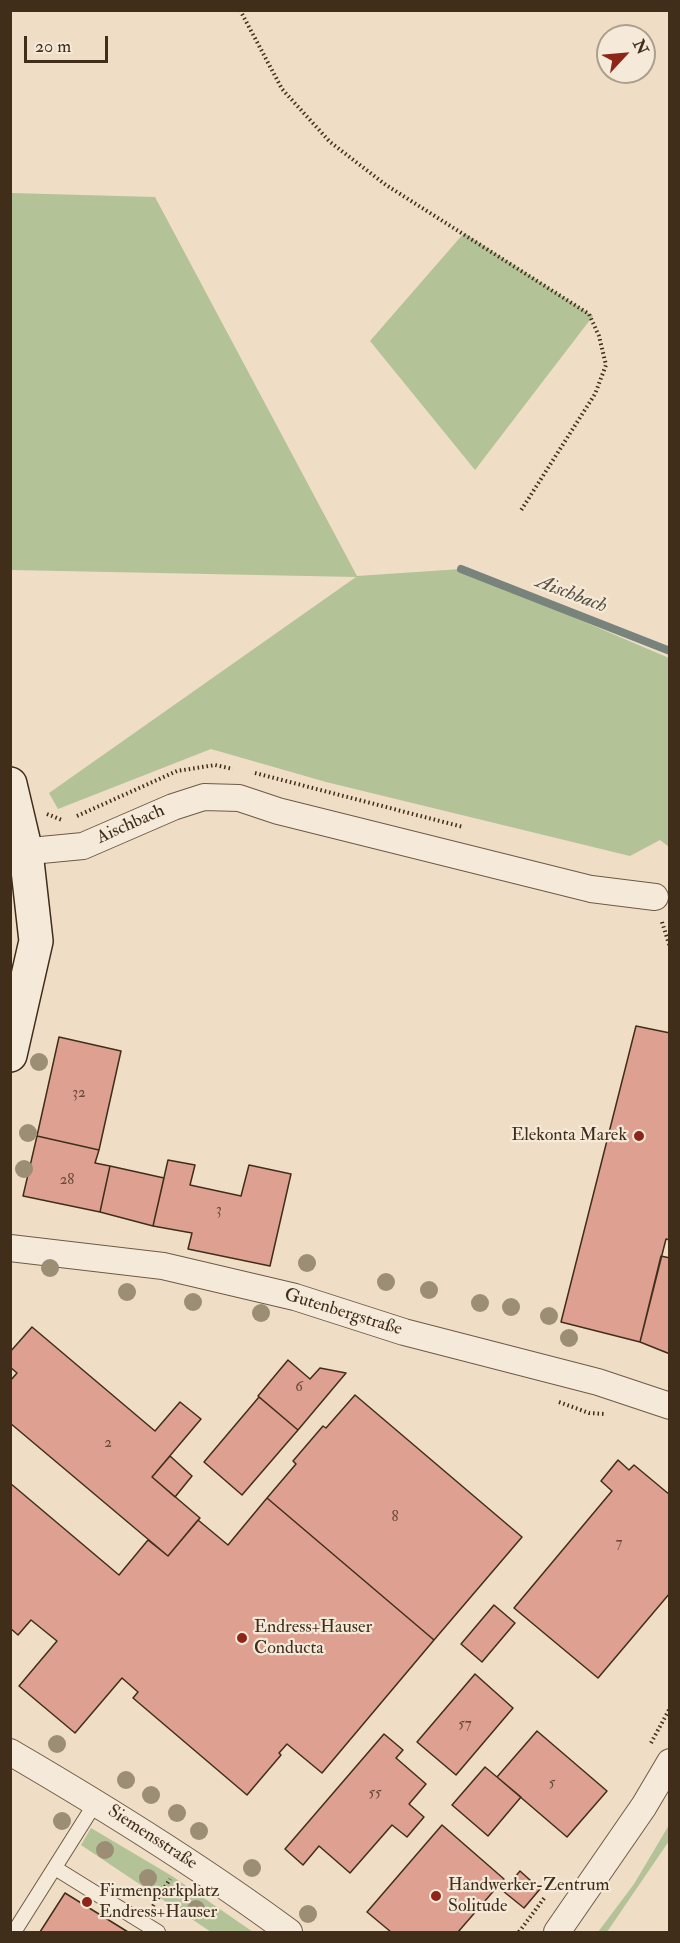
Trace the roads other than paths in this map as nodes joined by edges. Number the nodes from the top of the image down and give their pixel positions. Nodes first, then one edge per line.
1 (10, 784) edge
2 (18, 852) edge
3 (655, 897) dead end
4 (10, 1055) edge
5 (10, 1248) edge
6 (669, 1406) edge
7 (10, 1752) edge
8 (669, 1762) edge
9 (96, 1802) junction
10 (55, 1868) junction
11 (14, 1932) edge
12 (158, 1932) edge
13 (289, 1932) edge
14 (557, 1932) edge

1 - 2 street
2 - 3 street, Aischbach
2 - 4 street
5 - 6 street, Gutenbergstraße
7 - 9 street, Siemensstraße
8 - 14 street
9 - 10 lane
9 - 13 street, Siemensstraße
10 - 11 lane
10 - 12 lane

